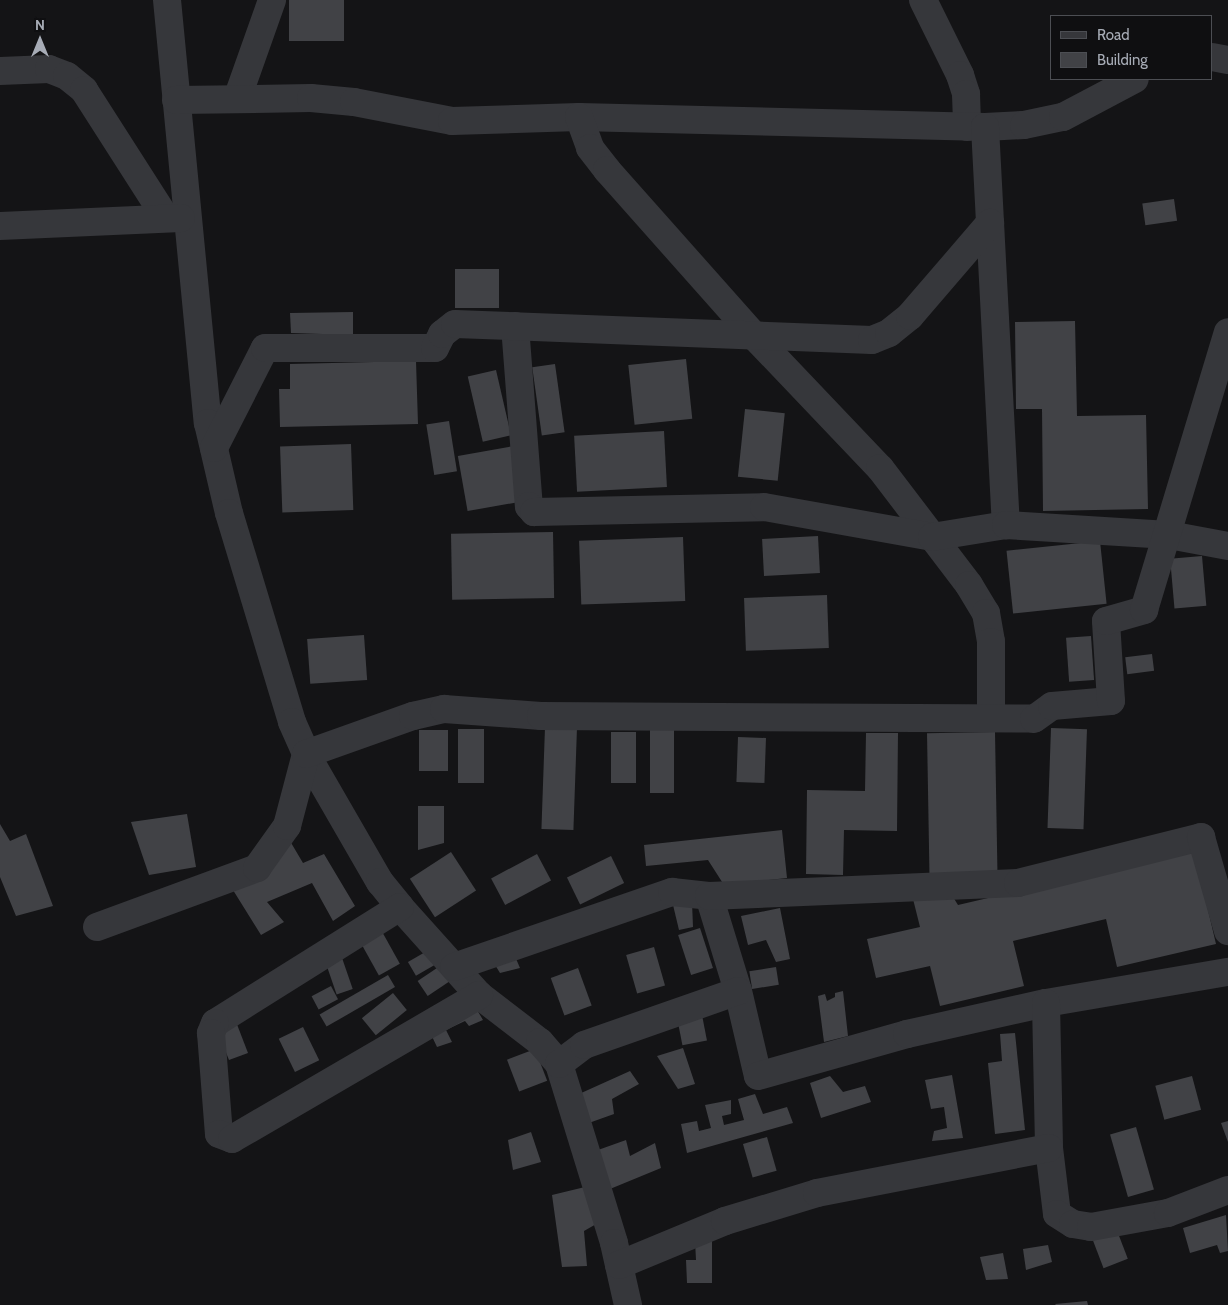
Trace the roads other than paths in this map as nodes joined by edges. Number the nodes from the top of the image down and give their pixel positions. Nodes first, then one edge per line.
1 (167, 0) edge
2 (272, 0) edge
3 (923, 0) edge
4 (1213, 57) edge
5 (1228, 60) edge
6 (0, 70) edge
7 (1133, 80) edge
8 (236, 99) junction
9 (176, 100) junction
10 (579, 117) junction
11 (976, 127) junction
12 (176, 218) junction
13 (990, 223) junction
14 (0, 226) edge
15 (515, 326) junction
16 (1228, 332) edge
17 (756, 338) junction
18 (214, 448) junction
19 (1006, 525) junction
20 (1169, 535) junction
21 (932, 537) junction
22 (1228, 546) edge
23 (992, 718) junction
24 (306, 754) junction
25 (709, 896) junction
26 (400, 907) junction
27 (97, 927) dead end
28 (1228, 931) edge
29 (454, 967) junction
30 (1228, 972) edge
31 (738, 991) junction
32 (479, 995) junction
33 (1046, 1003) junction
34 (559, 1064) junction
35 (1049, 1148) junction
36 (1228, 1190) edge
37 (619, 1265) junction
38 (628, 1305) edge

1 - 9 street
2 - 8 street
3 - 11 street
4 - 5 street
6 - 12 street
7 - 11 street
8 - 9 street
8 - 10 street
9 - 12 street
10 - 11 street
10 - 17 street
11 - 13 street
12 - 14 street
12 - 18 street
13 - 17 street
13 - 19 street
15 - 17 street
15 - 18 street
15 - 21 street
16 - 20 street
17 - 21 street
18 - 24 street
19 - 20 street
19 - 21 street
20 - 22 street
20 - 23 street
21 - 23 street
23 - 24 street
24 - 26 street
24 - 27 street
25 - 28 street
25 - 29 street
25 - 31 street
26 - 29 street
26 - 32 street
29 - 32 street
30 - 33 street
31 - 33 street
31 - 34 street
32 - 34 street
33 - 35 street
34 - 37 street
35 - 36 street
35 - 37 street
37 - 38 street

